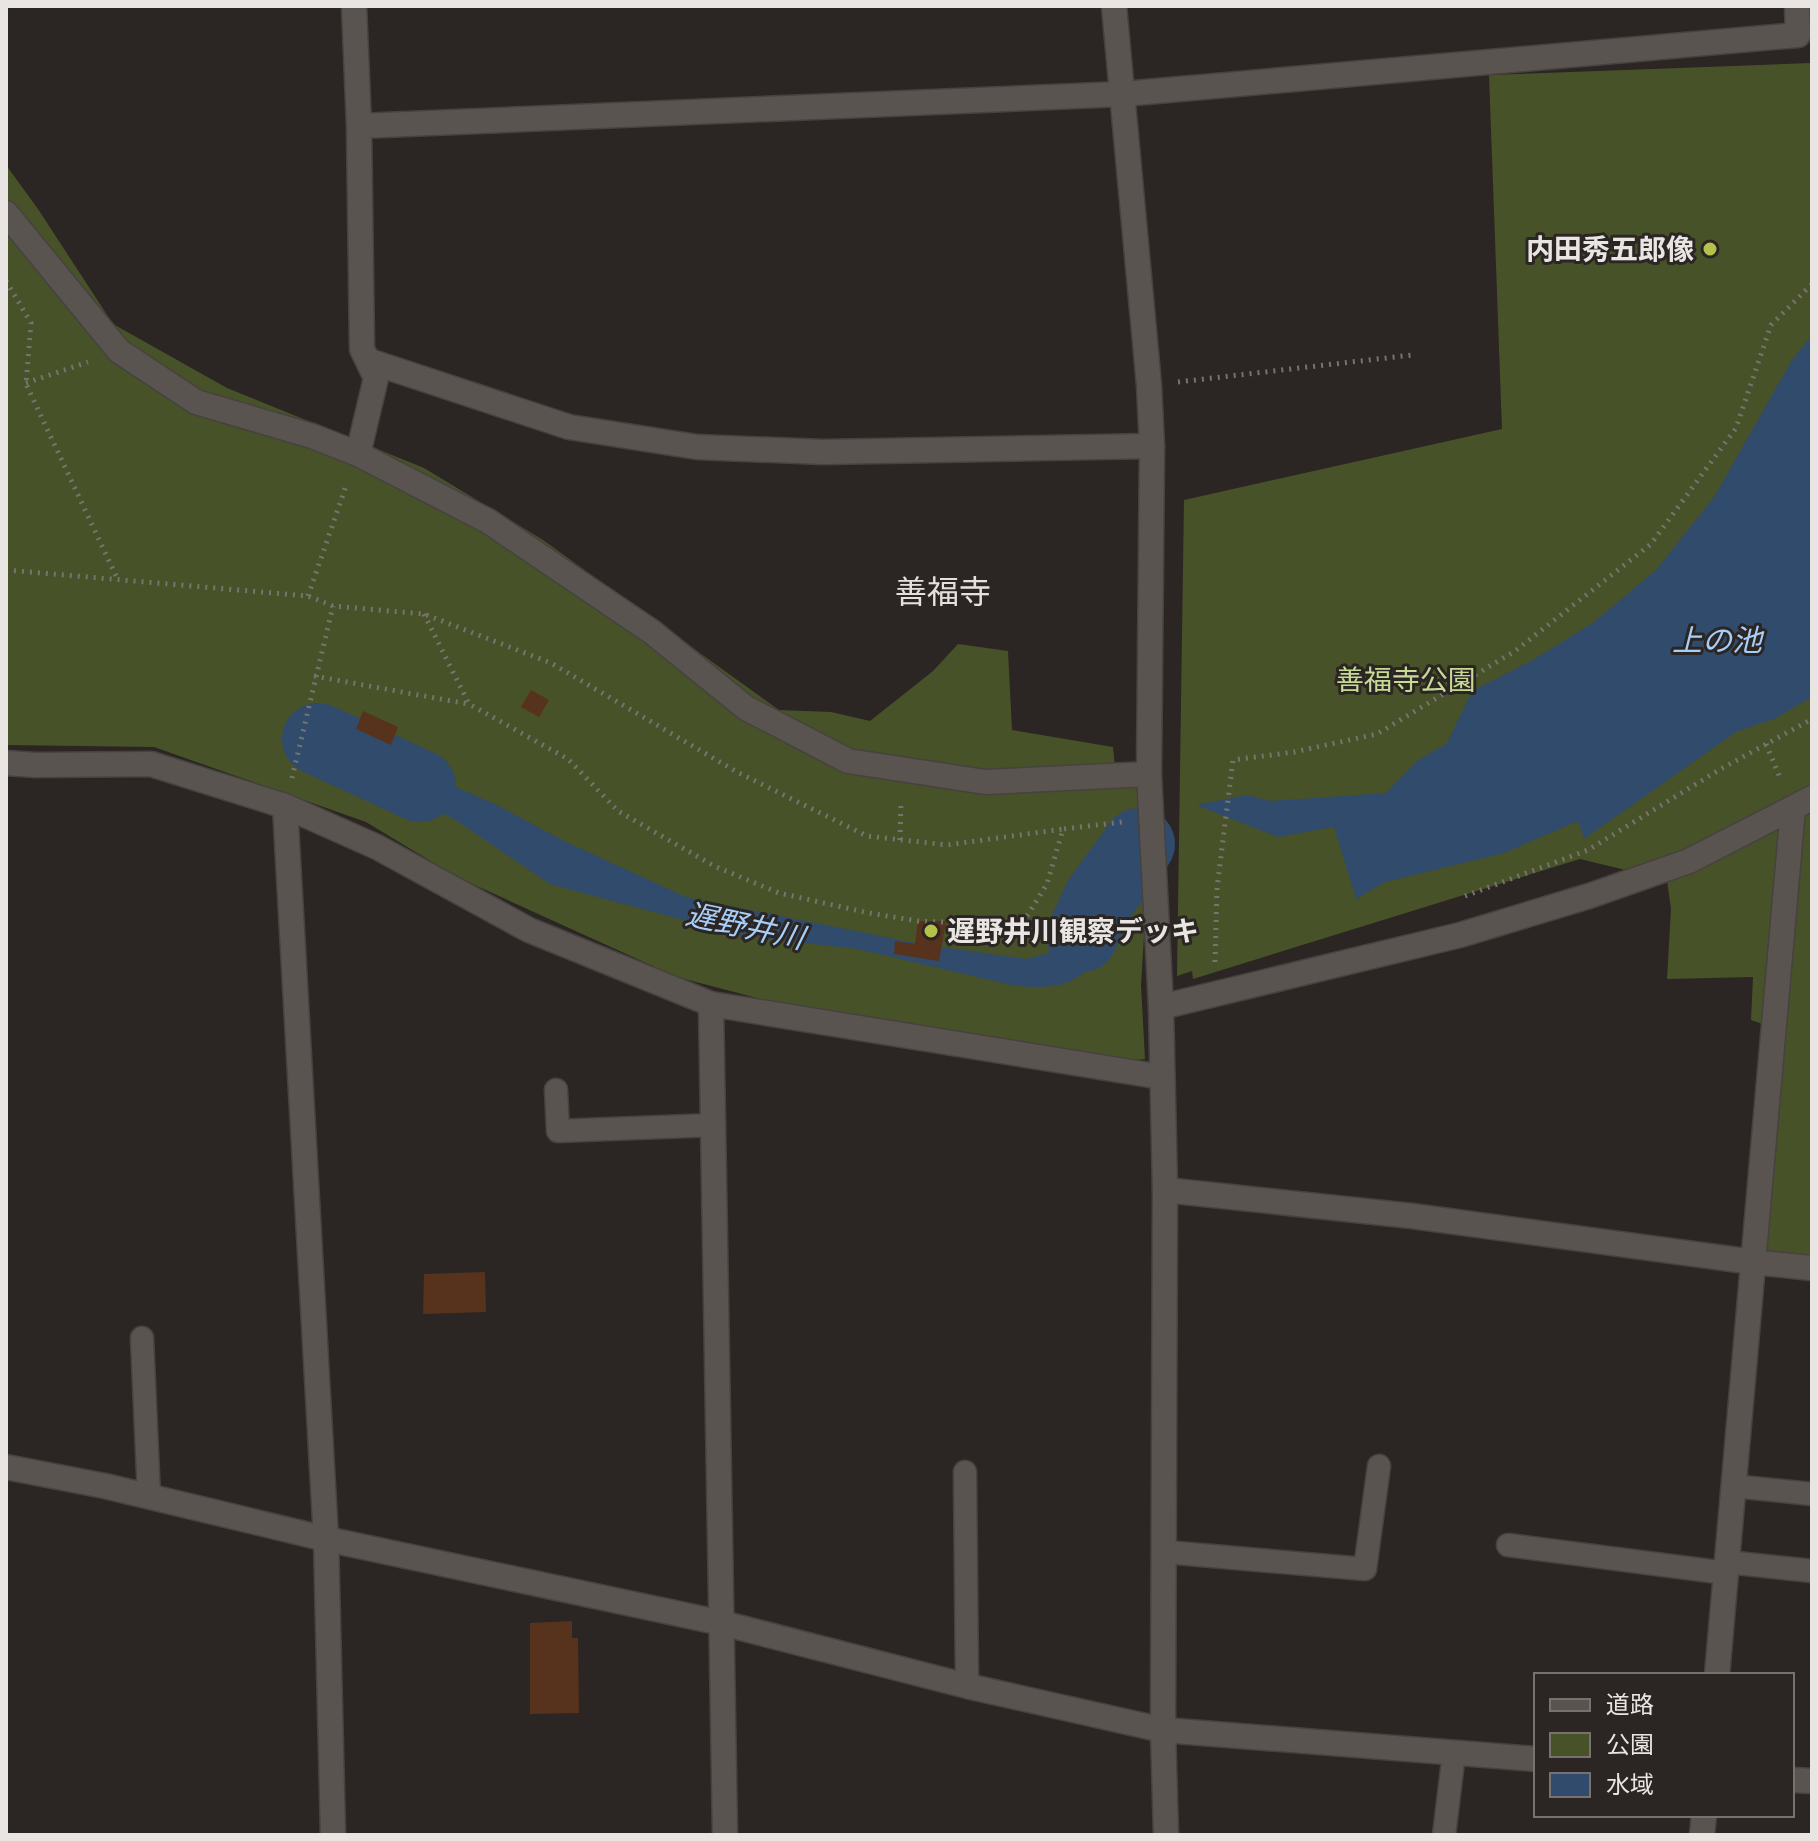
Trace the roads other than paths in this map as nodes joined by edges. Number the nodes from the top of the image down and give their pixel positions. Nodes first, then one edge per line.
1 (354, 6) edge
2 (1114, 6) edge
3 (1797, 6) edge
4 (1123, 94) junction
5 (359, 126) junction
6 (6, 213) edge
7 (369, 361) junction
8 (1152, 446) junction
9 (358, 454) junction
10 (6, 763) edge
11 (1149, 774) junction
12 (1802, 803) edge
13 (285, 806) junction
14 (711, 1004) junction
15 (1161, 1007) junction
16 (1162, 1077) junction
17 (556, 1090) dead end
18 (714, 1125) junction
19 (1165, 1190) junction
20 (1753, 1262) junction
21 (1812, 1268) edge
22 (142, 1338) dead end
23 (1379, 1466) dead end
24 (6, 1467) edge
25 (965, 1472) dead end
26 (1733, 1486) junction
27 (1812, 1494) edge
28 (149, 1497) junction
29 (326, 1539) junction
30 (1508, 1545) dead end
31 (1165, 1552) junction
32 (1726, 1568) junction
33 (1812, 1571) edge
34 (722, 1623) junction
35 (1717, 1673) edge
36 (967, 1686) junction
37 (1163, 1730) junction
38 (1454, 1753) junction
39 (1534, 1759) edge
40 (333, 1835) edge
41 (725, 1835) edge
42 (1166, 1835) edge
43 (1444, 1835) edge

1 - 5 street
2 - 4 street
3 - 4 street
4 - 5 street
4 - 8 street
5 - 7 street
6 - 9 street
7 - 8 street
7 - 9 street
8 - 11 street
9 - 11 street
10 - 13 street
11 - 15 street
12 - 15 street
12 - 20 street
13 - 14 street
13 - 29 street
14 - 16 street
14 - 18 street
15 - 16 street
16 - 19 street
17 - 18 lane
18 - 34 street
19 - 20 street
19 - 31 street
20 - 21 street
20 - 26 street
22 - 28 lane
23 - 31 lane
24 - 28 street
25 - 36 lane
26 - 27 lane
26 - 32 street
28 - 29 street
29 - 34 street
29 - 40 street
30 - 32 lane
31 - 37 street
32 - 33 lane
32 - 35 street
34 - 36 street
34 - 41 street
36 - 37 street
37 - 38 street
37 - 42 street
38 - 39 street
38 - 43 lane

